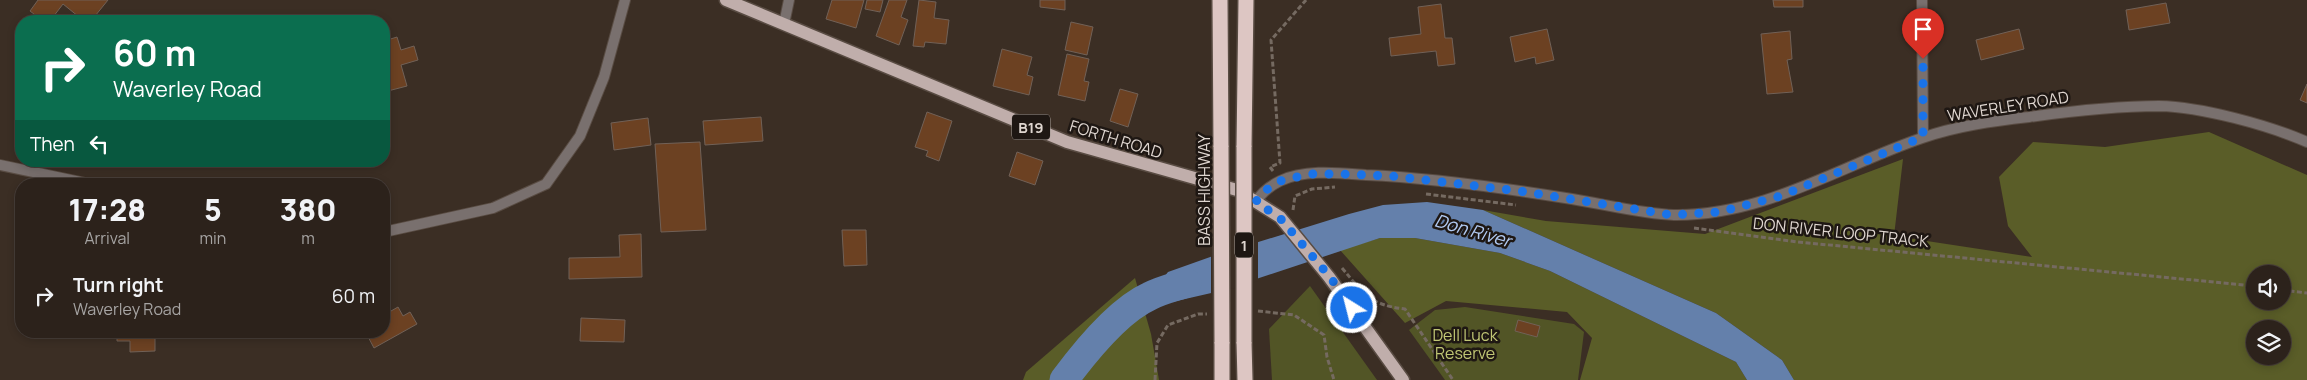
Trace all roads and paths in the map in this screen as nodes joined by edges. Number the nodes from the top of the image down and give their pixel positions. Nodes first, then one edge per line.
1 (625, 0) edge
2 (726, 0) edge
3 (789, 0) edge
4 (1220, 0) edge
5 (1246, 0) edge
6 (1306, 0) edge
7 (1922, 0) edge
8 (784, 24) junction
9 (1923, 137) junction
10 (2307, 142) edge
11 (1280, 163) dead end
12 (0, 165) edge
13 (62, 178) edge
14 (1339, 187) dead end
15 (1416, 193) dead end
16 (1256, 202) junction
17 (1525, 206) dead end
18 (1294, 212) dead end
19 (1691, 228) dead end
20 (390, 231) edge
21 (1356, 285) dead end
22 (2246, 285) edge
23 (2291, 291) edge
24 (2307, 293) edge
25 (1222, 380) edge
26 (1245, 380) edge
27 (1403, 380) edge
28 (1453, 380) edge

1 - 20 street
2 - 8 main road, FORTH ROAD / B19
3 - 8 street
4 - 25 highway, BASS HIGHWAY / 1, bridge
5 - 26 highway, 1, bridge
6 - 11 path
7 - 9 street
8 - 16 main road, FORTH ROAD / B19
9 - 10 street, WAVERLEY ROAD
9 - 16 street, WAVERLEY ROAD
12 - 13 street
14 - 18 path
15 - 17 path
16 - 27 main road, FORTH ROAD / B19
19 - 22 path, DON RIVER LOOP TRACK
21 - 28 path
23 - 24 path

